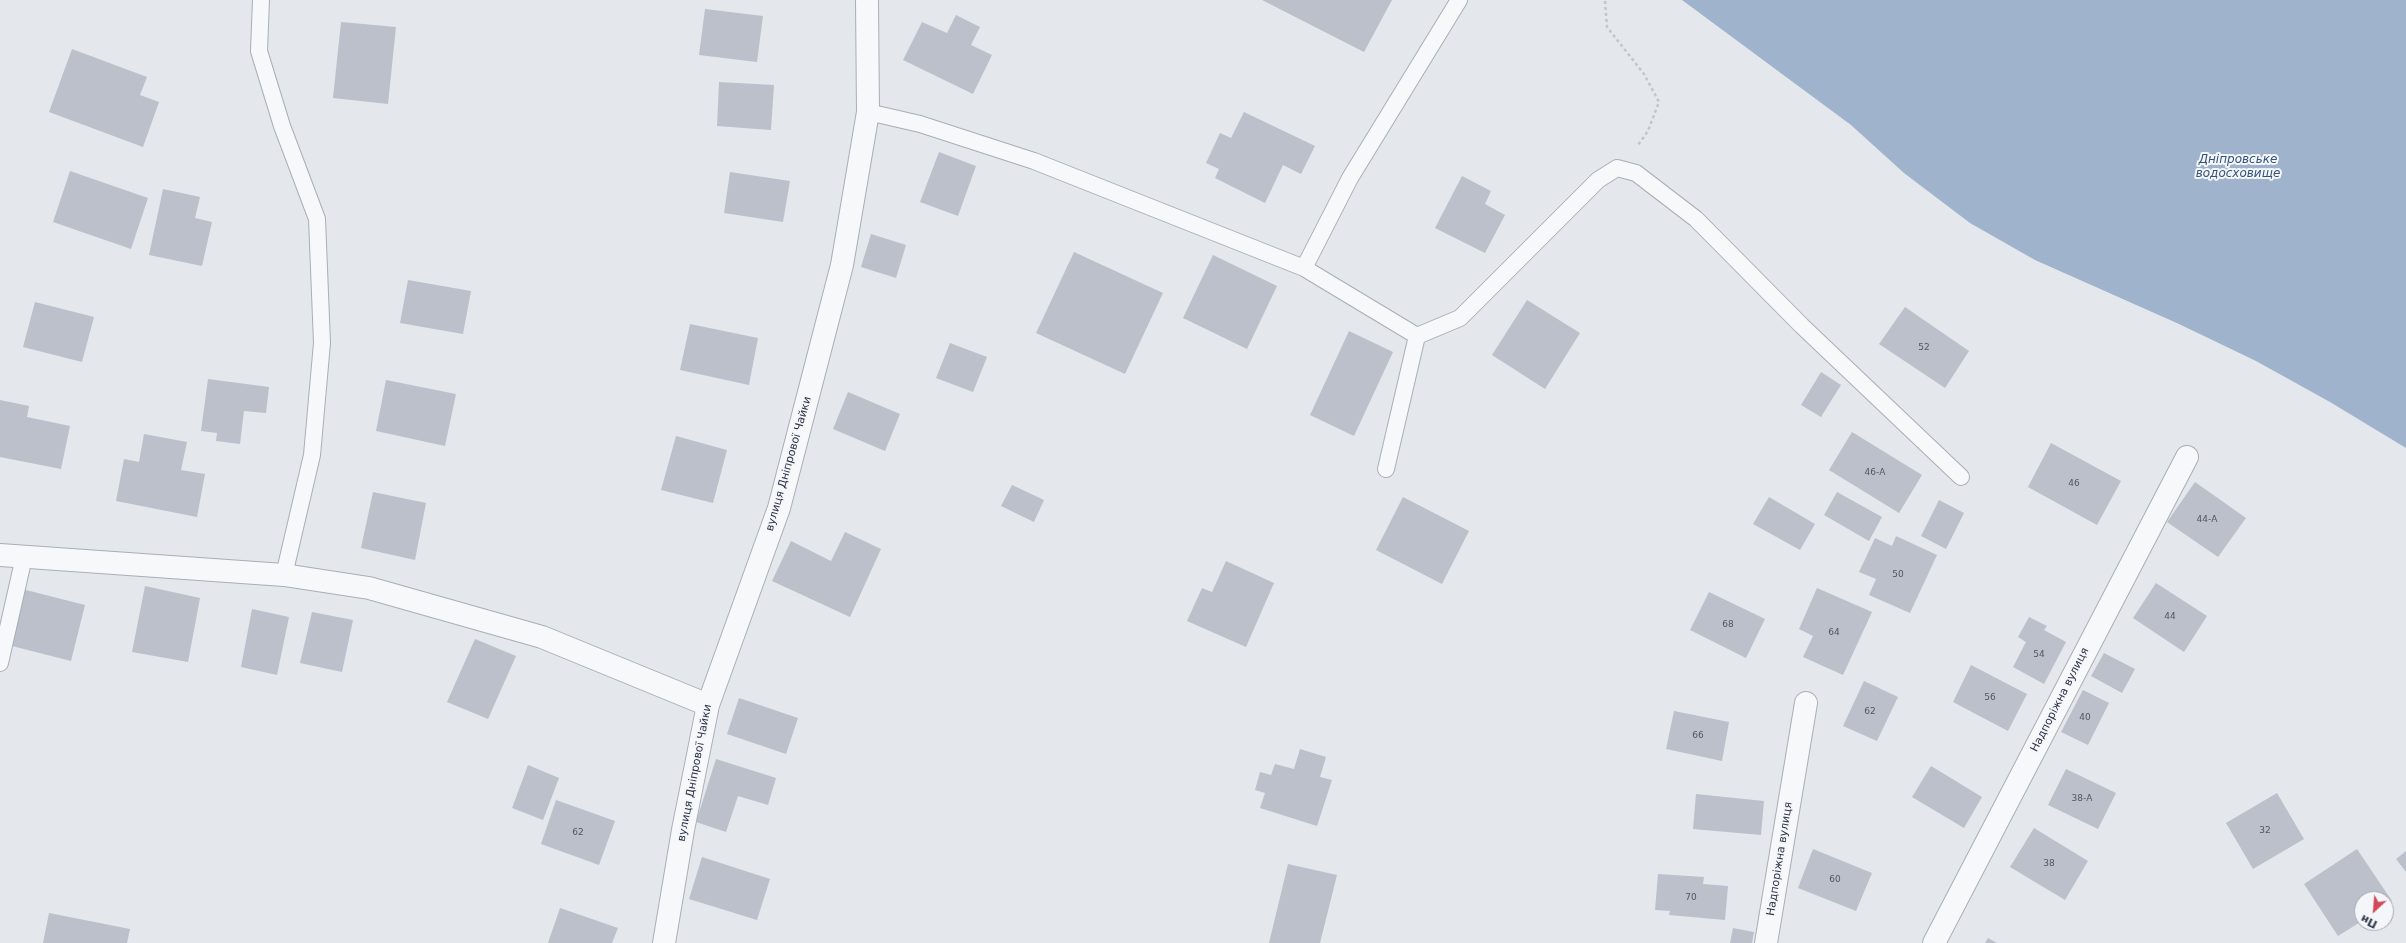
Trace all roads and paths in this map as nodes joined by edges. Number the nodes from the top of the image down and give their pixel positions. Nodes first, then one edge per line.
1 (261, 0) edge
2 (868, 0) edge
3 (1459, 0) edge
4 (1605, 1) dead end
5 (868, 112) junction
6 (1620, 169) junction
7 (1304, 268) junction
8 (1417, 336) junction
9 (2187, 457) dead end
10 (1386, 469) dead end
11 (1961, 477) dead end
12 (0, 554) edge
13 (24, 557) junction
14 (284, 575) junction
15 (0, 663) edge
16 (1806, 703) dead end
17 (708, 705) junction
18 (664, 943) edge
19 (1766, 943) edge
20 (1934, 943) edge

1 - 14 lane
2 - 5 street, вулиця Дніпрової Чайки
3 - 7 lane
4 - 6 path
5 - 7 lane
5 - 17 street, вулиця Дніпрової Чайки
6 - 8 lane
6 - 11 lane
7 - 8 lane
8 - 10 lane
9 - 20 street, Надпоріжна вулиця
12 - 13 street
13 - 14 street
13 - 15 lane
14 - 17 street
16 - 19 street, Надпоріжна вулиця
17 - 18 street, вулиця Дніпрової Чайки

